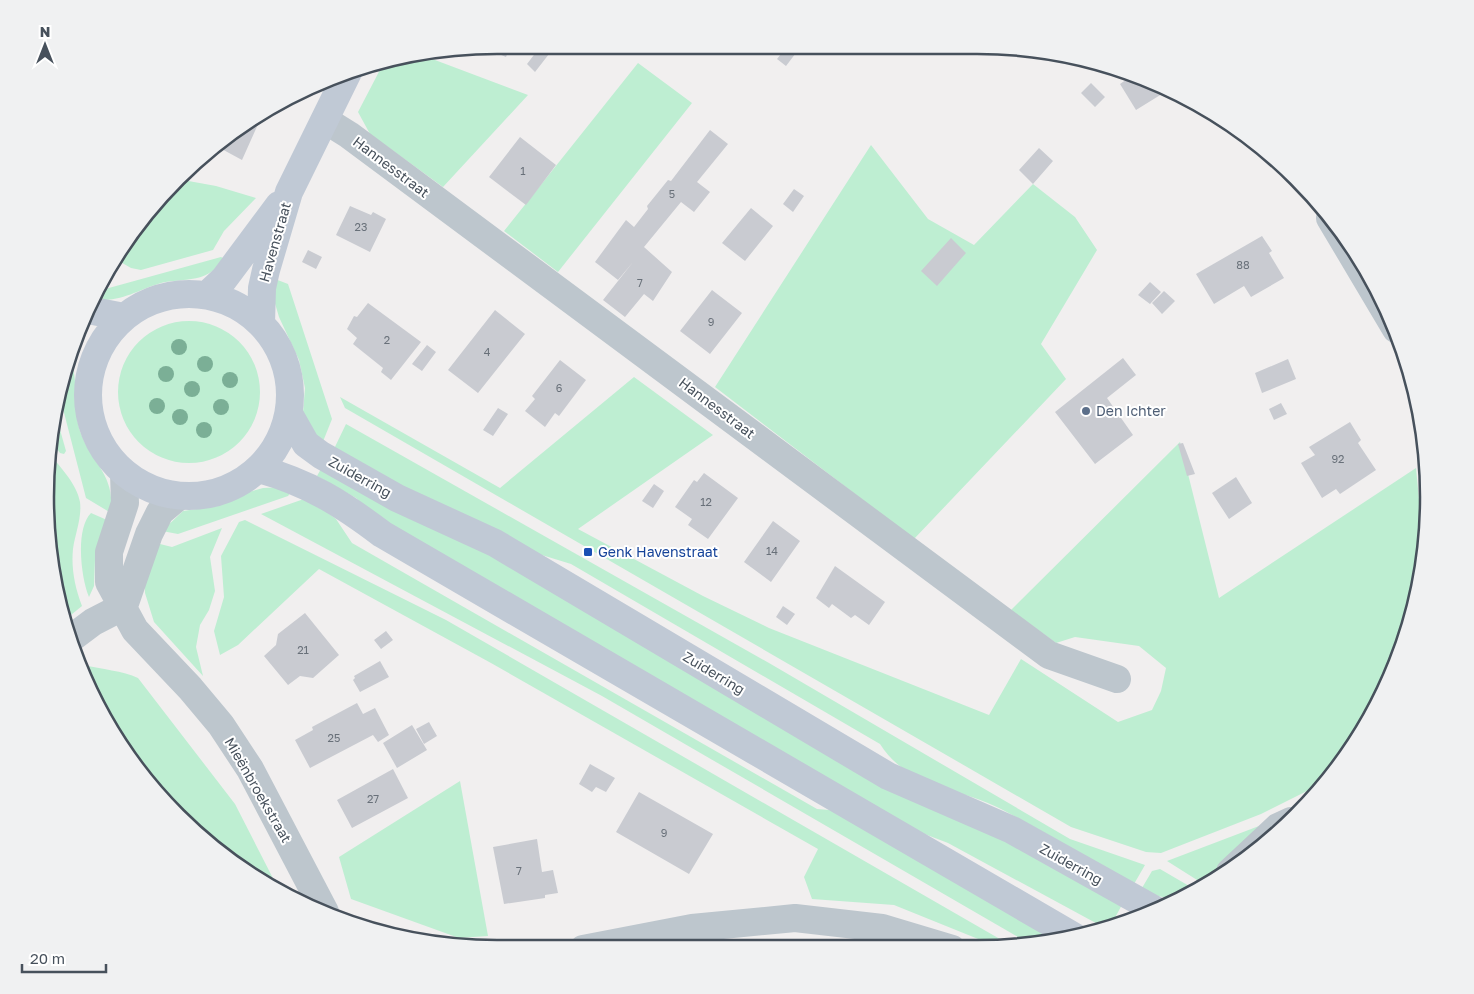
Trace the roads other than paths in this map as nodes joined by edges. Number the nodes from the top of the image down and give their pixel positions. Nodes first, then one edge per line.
1 (345, 81) edge
2 (325, 120) junction
3 (289, 192) junction
4 (208, 294) junction
5 (94, 311) edge
6 (124, 317) junction
7 (261, 324) junction
8 (79, 349) edge
9 (90, 371) junction
10 (289, 414) junction
11 (259, 468) junction
12 (124, 473) junction
13 (179, 496) junction
14 (124, 606) junction
15 (76, 635) edge
16 (1117, 679) dead end
17 (321, 904) edge
18 (1148, 907) edge
19 (1065, 931) edge
20 (630, 940) edge
21 (922, 940) edge

1 - 2 main road, Havenstraat
2 - 3 main road, Havenstraat
2 - 16 street, Hannesstraat
3 - 4 main road, Havenstraat
3 - 7 main road, Havenstraat
4 - 6 main road
4 - 7 main road
5 - 6 main road
6 - 9 main road
7 - 10 main road
8 - 9 main road
9 - 12 main road
10 - 11 main road
10 - 18 main road, Zuiderring
11 - 13 main road
11 - 19 main road
12 - 13 main road
12 - 14 street, Mieënbroekstraat
13 - 14 street
14 - 15 street
14 - 17 street, Mieënbroekstraat
20 - 21 street

